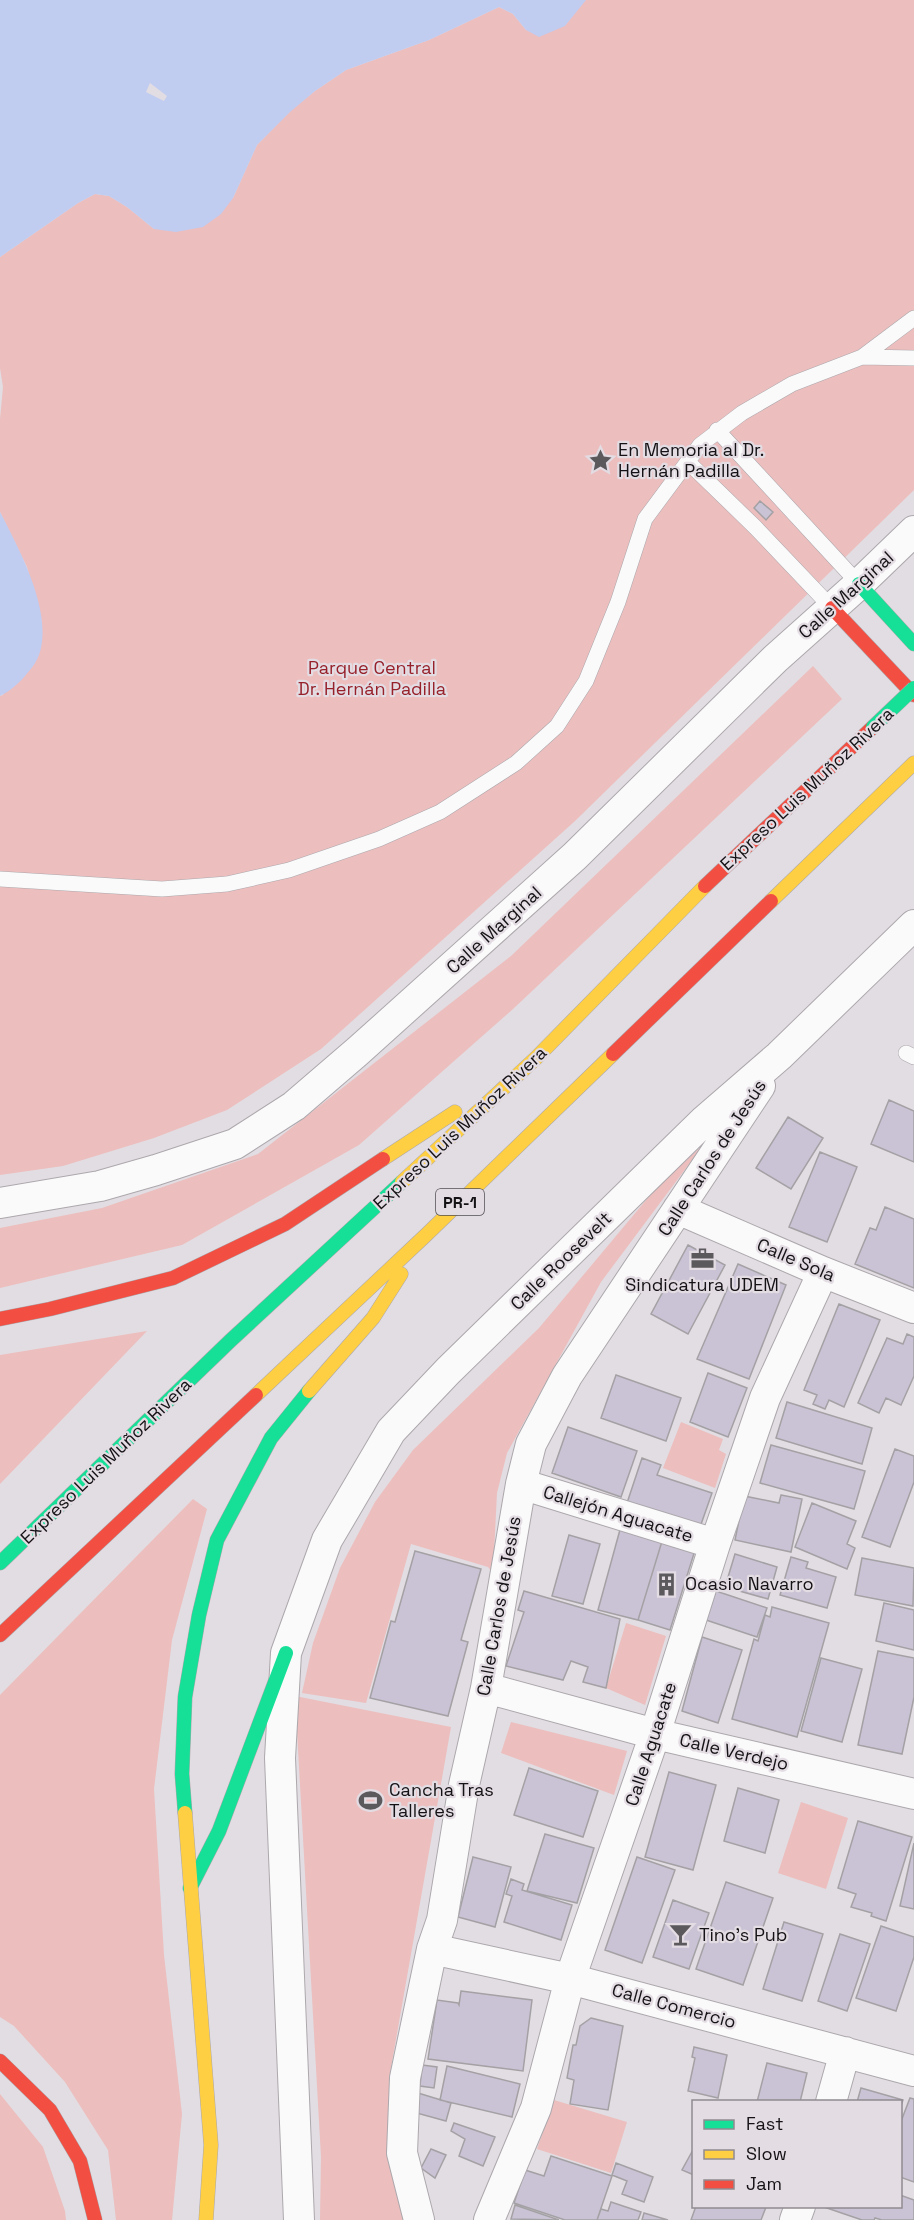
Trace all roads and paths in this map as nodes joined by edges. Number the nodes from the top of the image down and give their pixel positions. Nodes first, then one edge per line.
1 (914, 318) edge
2 (862, 357) junction
3 (914, 358) edge
4 (717, 430) junction
5 (688, 462) junction
6 (914, 531) edge
7 (859, 584) junction
8 (832, 608) junction
9 (914, 644) edge
10 (914, 688) edge
11 (914, 695) edge
12 (914, 763) edge
13 (0, 879) edge
14 (914, 925) edge
15 (779, 1056) junction
16 (536, 1058) junction
17 (0, 1203) edge
18 (678, 1209) junction
19 (426, 1235) junction
20 (824, 1272) junction
21 (914, 1308) edge
22 (0, 1319) edge
23 (521, 1484) junction
24 (715, 1544) junction
25 (0, 1563) edge
26 (0, 1635) edge
27 (286, 1653) junction
28 (486, 1688) junction
29 (655, 1734) junction
30 (914, 1794) edge
31 (190, 1888) junction
32 (432, 1949) junction
33 (570, 1978) junction
34 (845, 2052) junction
35 (0, 2061) edge
36 (914, 2071) edge
37 (832, 2100) edge
38 (95, 2220) edge
39 (206, 2220) edge
40 (299, 2220) edge
41 (419, 2220) edge
42 (489, 2220) edge

1 - 2 lane
2 - 3 lane
2 - 4 lane
4 - 5 lane
4 - 7 lane
5 - 8 lane
5 - 13 lane
6 - 7 street, Calle Marginal
7 - 8 street, Calle Marginal
7 - 9 main road
8 - 11 main road
8 - 17 street, Calle Marginal
10 - 16 main road, Expreso Luis Muñoz Rivera, bridge
12 - 19 main road, PR-1
14 - 15 street, Calle Roosevelt
15 - 18 street, Calle Carlos de Jesús
15 - 27 street, Calle Roosevelt
16 - 22 main road
16 - 25 main road, Expreso Luis Muñoz Rivera
18 - 20 street, Calle Sola
18 - 23 street, Calle Carlos de Jesús
19 - 26 main road, PR-1
19 - 31 main road
20 - 21 street, Calle Sola
20 - 24 street, Calle Aguacate
23 - 24 street, Callejón Aguacate
23 - 28 street, Calle Carlos de Jesús
24 - 29 street, Calle Aguacate
27 - 31 main road
27 - 40 street, Calle Roosevelt
28 - 29 street, Calle Verdejo
28 - 32 street, Calle Carlos de Jesús
29 - 30 street, Calle Verdejo
29 - 33 street, Calle Aguacate
31 - 39 main road
32 - 33 street, Calle Comercio
32 - 41 street, Calle Carlos de Jesús
33 - 34 street, Calle Comercio
33 - 42 street, Calle Aguacate
34 - 36 street, Calle Comercio
34 - 37 street
35 - 38 main road

